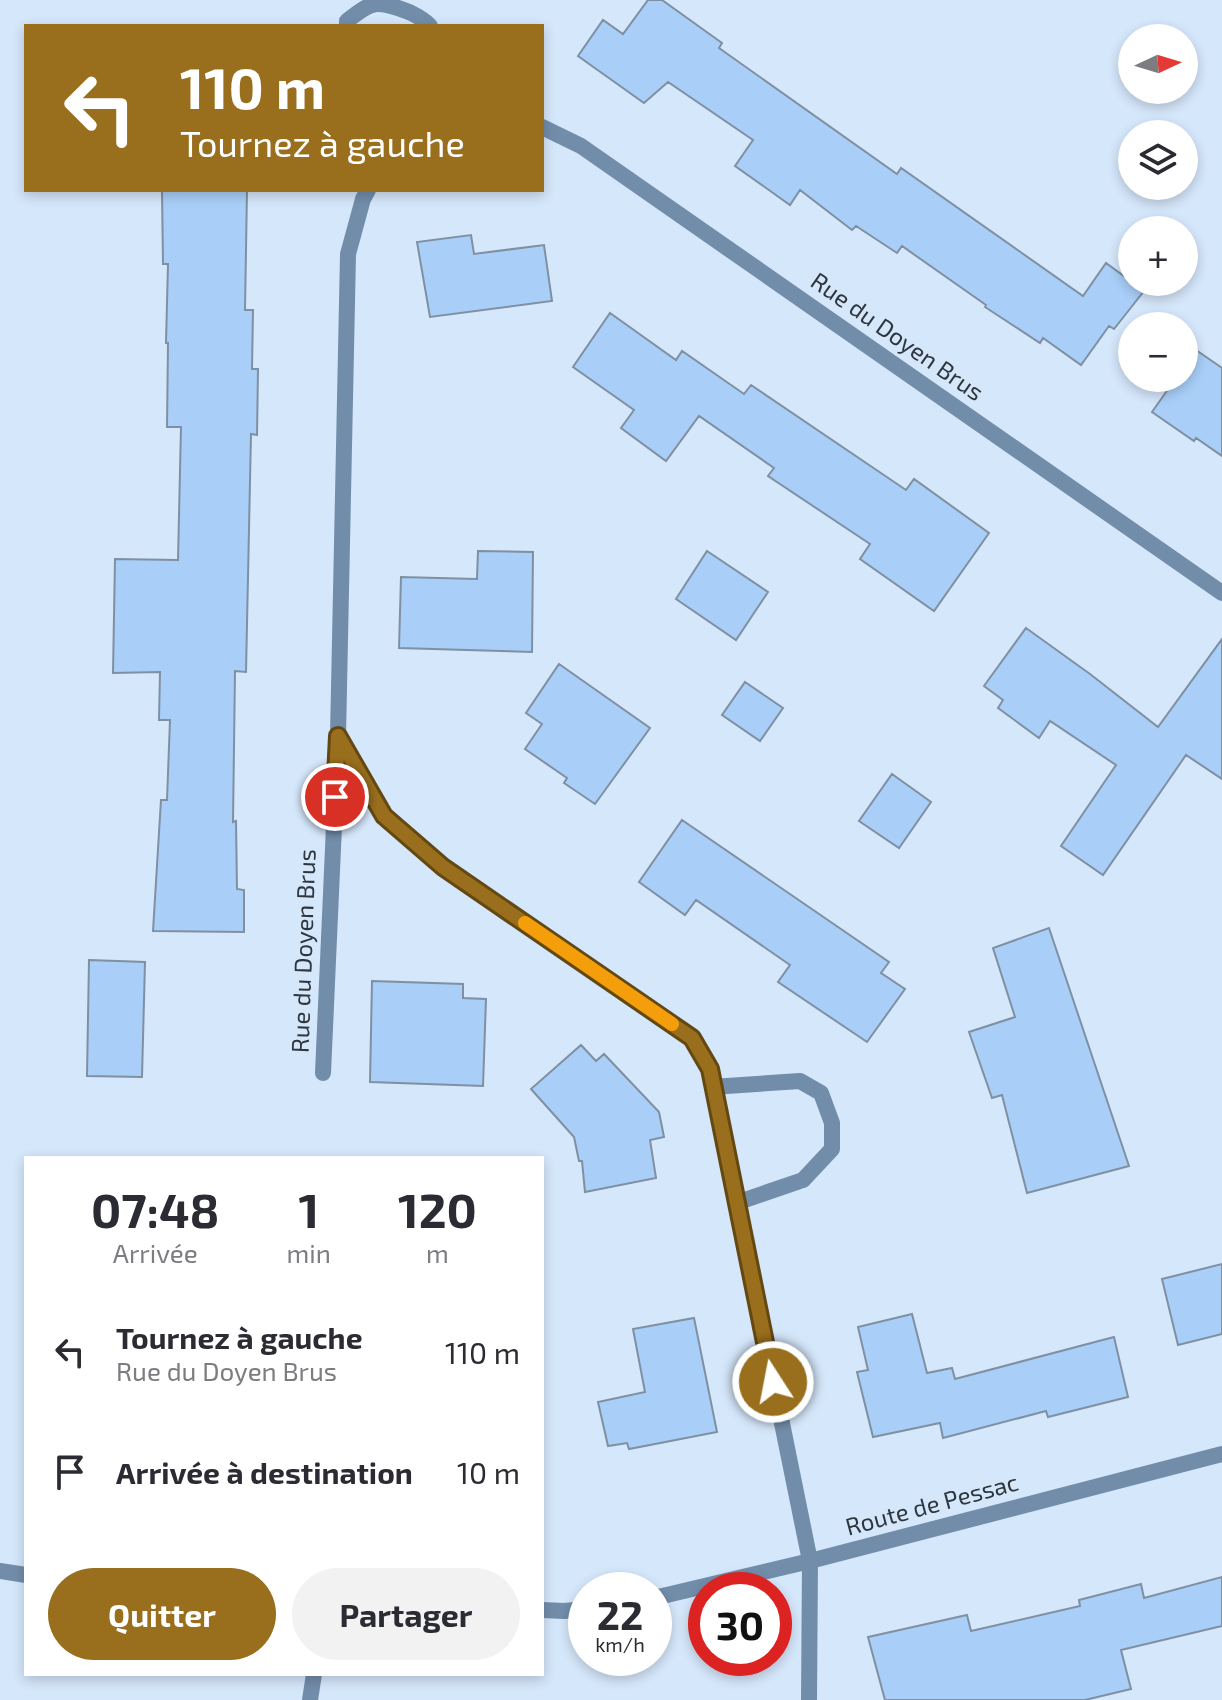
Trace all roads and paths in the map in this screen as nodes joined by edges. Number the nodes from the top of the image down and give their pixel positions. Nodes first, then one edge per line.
1 (347, 24) edge
2 (428, 24) edge
3 (544, 128) edge
4 (367, 192) edge
5 (1222, 593) edge
6 (338, 736) junction
7 (323, 1073) dead end
8 (712, 1087) junction
9 (736, 1203) junction
10 (1222, 1454) edge
11 (810, 1561) junction
12 (0, 1571) edge
13 (24, 1575) edge
14 (672, 1594) edge
15 (544, 1610) edge
16 (568, 1611) edge
17 (314, 1676) edge
18 (310, 1700) edge
19 (809, 1700) edge

1 - 2 street
3 - 5 street, Rue du Doyen Brus
4 - 6 street, Rue du Doyen Brus
6 - 7 street, Rue du Doyen Brus
6 - 8 street
8 - 9 street
8 - 9 street
9 - 11 street
10 - 11 street, Route de Pessac
11 - 14 street, Route de Pessac
11 - 19 street
12 - 13 street
15 - 16 street
17 - 18 street

